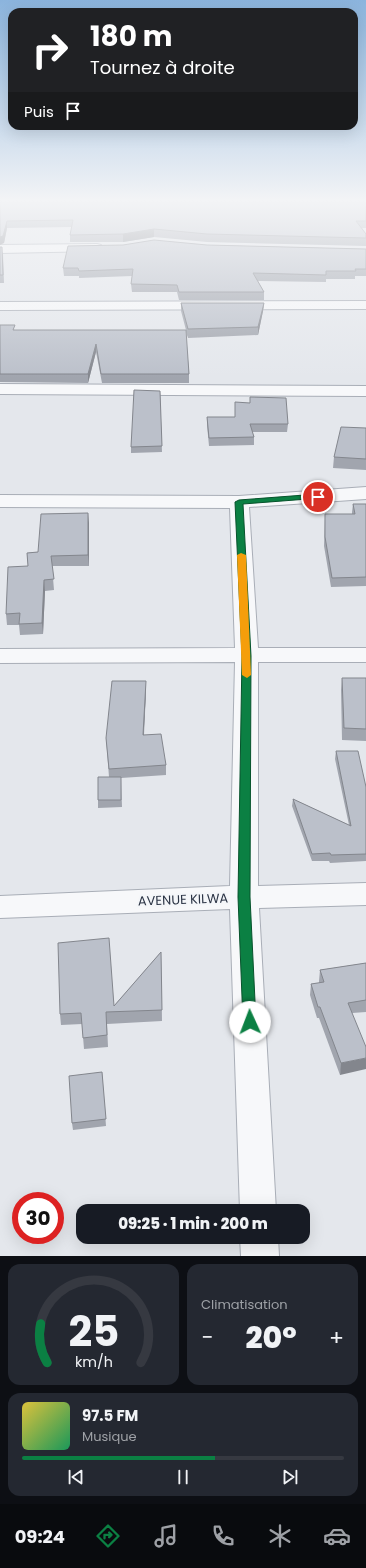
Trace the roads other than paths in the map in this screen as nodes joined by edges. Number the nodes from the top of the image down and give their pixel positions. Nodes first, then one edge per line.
1 (366, 305) edge
2 (0, 306) edge
3 (0, 389) edge
4 (366, 391) edge
5 (366, 494) edge
6 (0, 500) edge
7 (239, 502) junction
8 (366, 655) edge
9 (0, 656) edge
10 (247, 656) junction
11 (366, 894) edge
12 (244, 897) junction
13 (0, 907) edge
14 (258, 1204) edge
15 (259, 1244) edge
16 (260, 1256) edge

1 - 2 street
3 - 4 street
5 - 7 street
6 - 7 street
7 - 10 street
8 - 10 street
9 - 10 street
10 - 12 street
11 - 12 street, AVENUE KILWA
12 - 13 street, AVENUE KILWA
12 - 14 street
15 - 16 street

